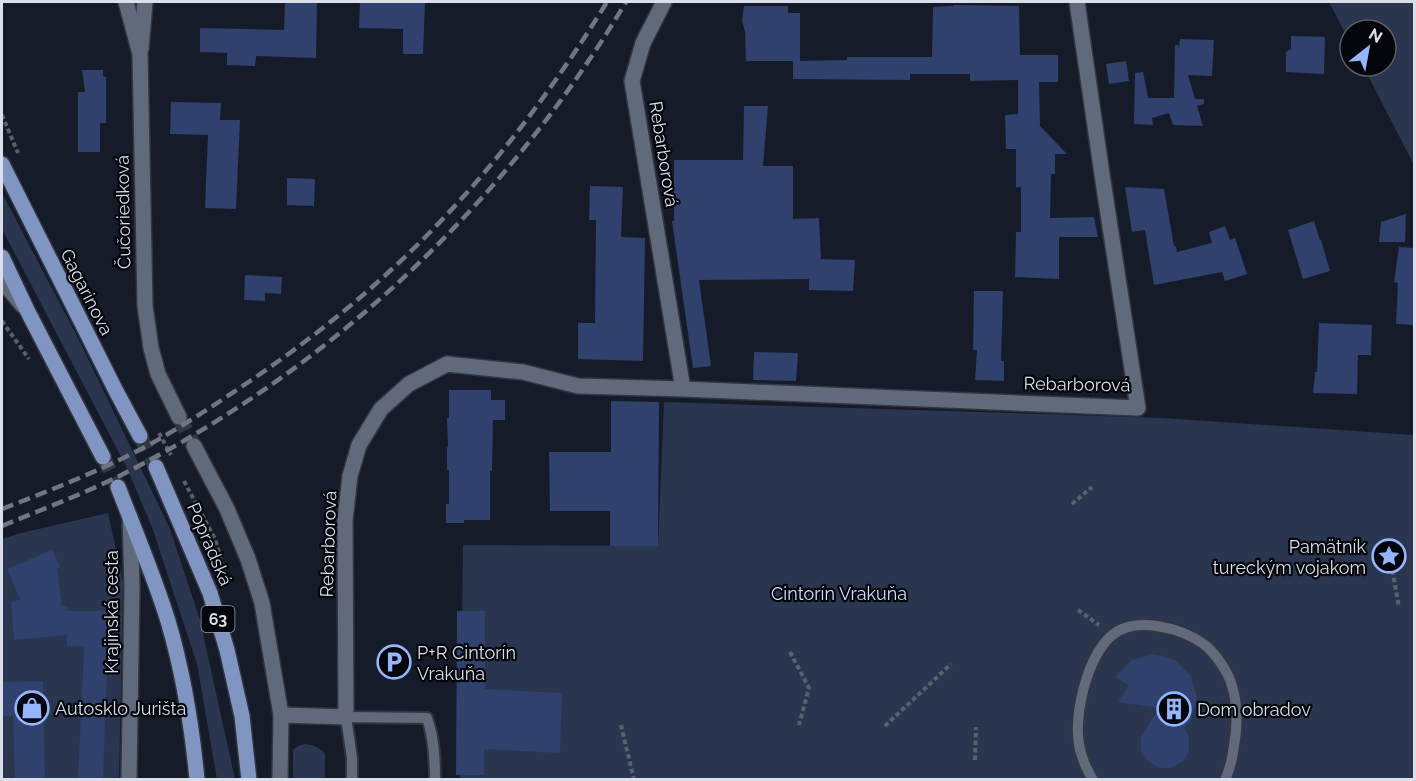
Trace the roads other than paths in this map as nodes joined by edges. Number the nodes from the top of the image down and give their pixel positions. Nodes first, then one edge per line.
1 (126, 2) edge
2 (145, 2) edge
3 (663, 2) edge
4 (1077, 2) edge
5 (140, 54) junction
6 (2, 164) edge
7 (2, 257) edge
8 (2, 281) edge
9 (28, 312) junction
10 (683, 388) junction
11 (179, 417) tunnel mouth
12 (140, 436) tunnel mouth
13 (194, 446) tunnel mouth
14 (103, 457) tunnel mouth
15 (156, 467) tunnel mouth
16 (118, 487) tunnel mouth
17 (130, 517) junction
18 (281, 715) junction
19 (346, 717) junction
20 (129, 780) edge
21 (197, 780) edge
22 (249, 780) edge
23 (280, 780) edge
24 (352, 780) edge
25 (435, 780) edge
26 (1093, 780) edge
27 (1225, 780) edge

1 - 5 street
2 - 5 street, Čučoriedková
3 - 10 street, Rebarborová
4 - 10 street, Rebarborová
5 - 11 street, Čučoriedková
6 - 12 main road, Gagarinova
7 - 9 main road
8 - 9 street
9 - 14 main road
10 - 19 street, Rebarborová
13 - 18 street
15 - 22 main road, Popradská / 63
16 - 17 main road
17 - 20 street, Krajinská cesta
17 - 21 main road
18 - 19 street
18 - 23 street
19 - 24 lane
19 - 25 lane
26 - 27 lane

